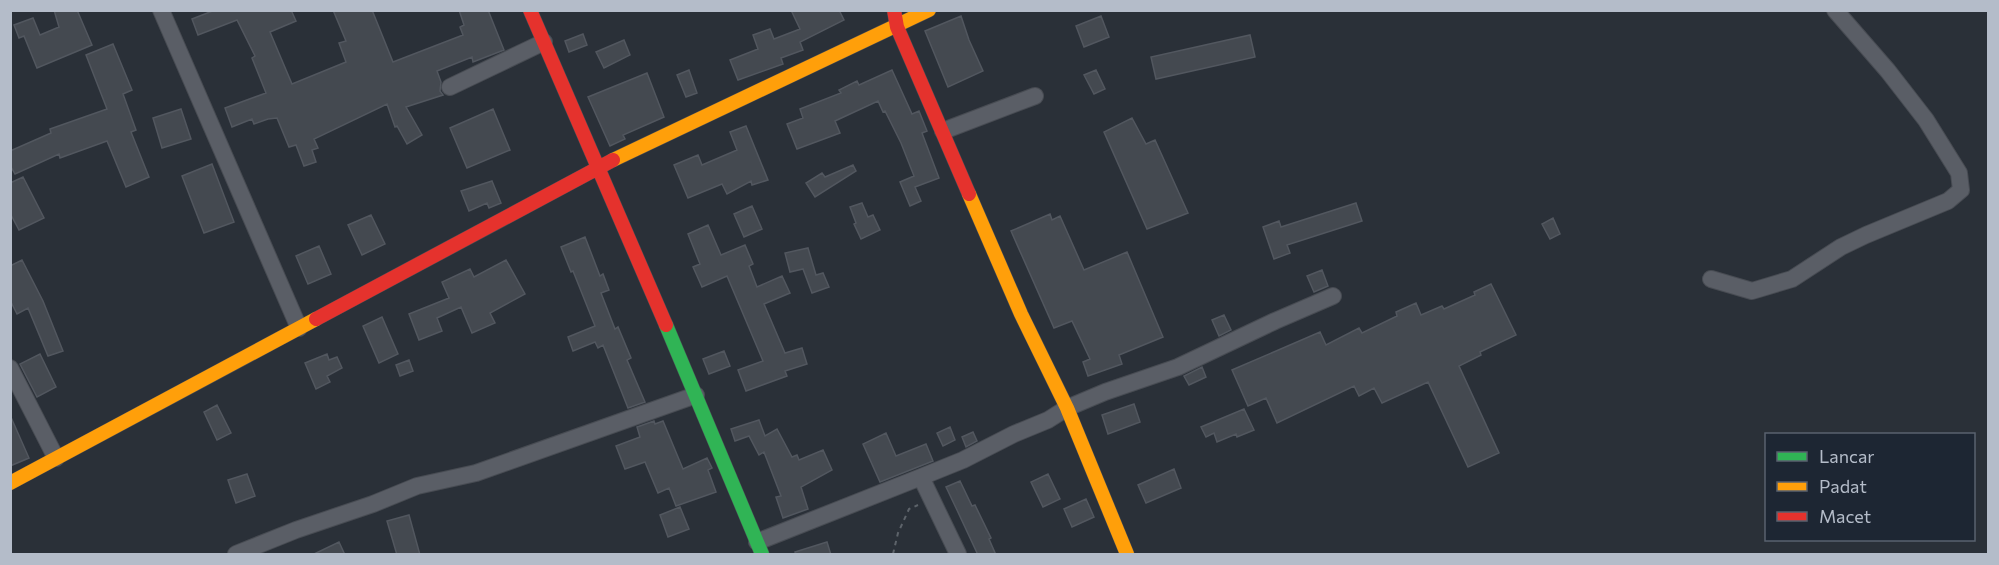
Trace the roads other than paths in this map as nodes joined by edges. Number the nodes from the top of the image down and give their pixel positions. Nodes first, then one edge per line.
1 (160, 10) edge
2 (530, 10) edge
3 (894, 10) edge
4 (929, 10) edge
5 (1835, 10) edge
6 (897, 27) junction
7 (544, 42) junction
8 (450, 87) dead end
9 (1035, 96) dead end
10 (943, 131) junction
11 (598, 167) junction
12 (1711, 279) dead end
13 (1333, 296) dead end
14 (298, 328) junction
15 (10, 368) edge
16 (696, 395) junction
17 (1067, 408) junction
18 (56, 458) junction
19 (921, 477) junction
20 (10, 483) edge
21 (759, 548) edge
22 (236, 555) edge
23 (958, 555) edge
24 (1127, 555) edge

1 - 14 street
2 - 7 street
3 - 6 street
4 - 6 street
5 - 12 street
6 - 10 street
6 - 11 street
7 - 8 street
7 - 11 street
9 - 10 street
10 - 17 street
11 - 14 street
11 - 16 street
13 - 17 street
14 - 18 street
15 - 18 street
16 - 21 street
16 - 22 street
17 - 19 street
17 - 24 street
18 - 20 street
19 - 21 street
19 - 23 street

